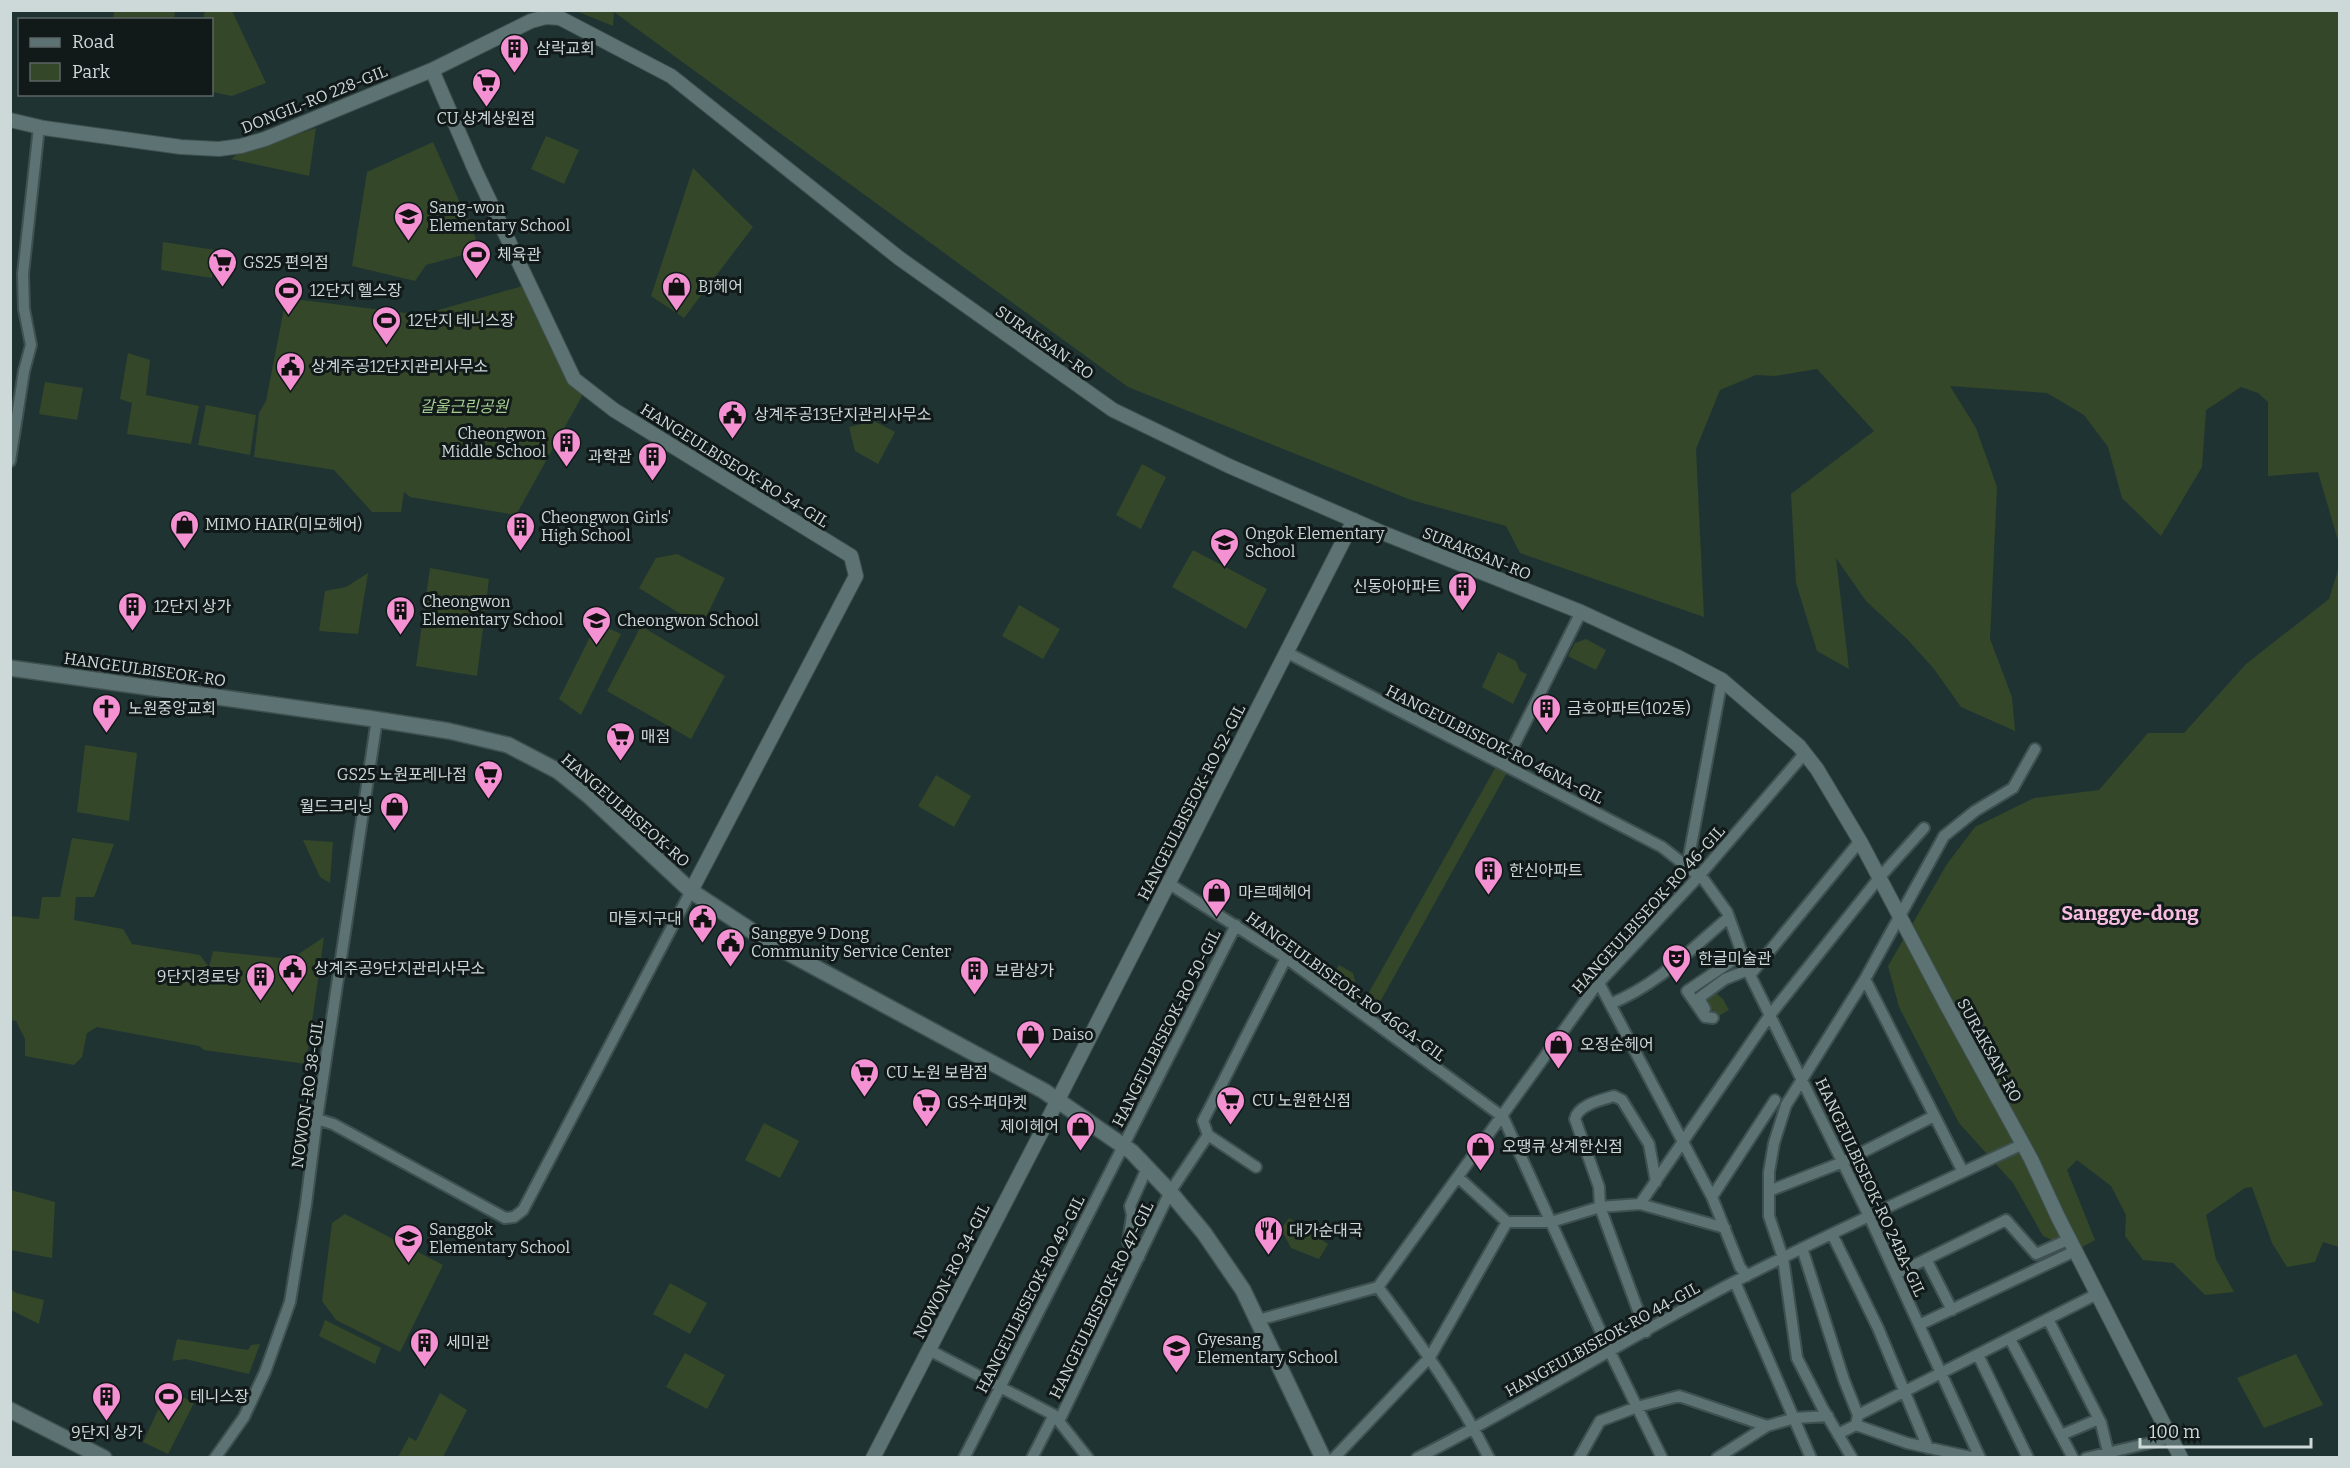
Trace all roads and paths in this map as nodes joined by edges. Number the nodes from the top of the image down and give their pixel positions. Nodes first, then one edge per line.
1 (545, 14) edge
2 (432, 70) junction
3 (10, 120) edge
4 (39, 127) junction
5 (10, 461) edge
6 (1354, 520) junction
7 (1581, 612) junction
8 (1286, 652) junction
9 (10, 668) edge
10 (1722, 680) junction
11 (377, 719) junction
12 (2035, 749) dead end
13 (1805, 753) junction
14 (1504, 765) junction
15 (1924, 828) dead end
16 (1860, 841) junction
17 (1687, 867) junction
18 (1699, 876) junction
19 (1879, 878) junction
20 (1168, 883) junction
21 (691, 891) junction
22 (1899, 915) junction
23 (1729, 917) junction
24 (1236, 925) junction
25 (1742, 954) junction
26 (1286, 958) junction
27 (1749, 972) junction
28 (1865, 979) junction
29 (1599, 983) junction
30 (1610, 1004) junction
31 (1770, 1015) junction
32 (1802, 1077) junction
33 (1058, 1100) junction
34 (1775, 1100) dead end
35 (1934, 1116) junction
36 (1503, 1117) junction
37 (317, 1119) junction
38 (1208, 1135) junction
39 (1683, 1144) junction
40 (2023, 1144) junction
41 (1122, 1145) junction
42 (1843, 1162) junction
43 (1256, 1167) dead end
44 (1147, 1168) junction
45 (1963, 1172) junction
46 (1459, 1178) junction
47 (1656, 1182) junction
48 (1769, 1191) junction
49 (1170, 1192) junction
50 (1712, 1197) junction
51 (1640, 1204) junction
52 (1600, 1207) junction
53 (1869, 1216) junction
54 (1507, 1222) junction
55 (1551, 1222) junction
56 (1725, 1228) junction
57 (1832, 1234) junction
58 (2072, 1245) junction
59 (1802, 1248) junction
60 (1138, 1257) junction
61 (1783, 1258) junction
62 (1926, 1259) junction
63 (1896, 1274) junction
64 (1747, 1276) junction
65 (1735, 1282) junction
66 (1378, 1287) junction
67 (2097, 1294) junction
68 (1952, 1310) junction
69 (2048, 1319) junction
70 (1258, 1320) junction
71 (1919, 1325) junction
72 (1646, 1332) junction
73 (2010, 1339) junction
74 (929, 1350) junction
75 (1610, 1352) junction
76 (1978, 1355) junction
77 (1431, 1357) junction
78 (1942, 1374) junction
79 (999, 1386) junction
80 (1906, 1392) junction
81 (1637, 1407) junction
82 (10, 1410) edge
83 (1828, 1416) junction
84 (1056, 1418) junction
85 (1795, 1418) junction
86 (2099, 1419) junction
87 (1857, 1420) junction
88 (1767, 1426) junction
89 (1474, 1429) junction
90 (1838, 1434) junction
91 (2061, 1435) junction
92 (2171, 1438) junction
93 (1928, 1448) junction
94 (2108, 1452) junction
95 (2122, 1454) edge
96 (104, 1458) edge
97 (215, 1458) edge
98 (873, 1458) edge
99 (964, 1458) edge
100 (1032, 1458) edge
101 (1088, 1458) edge
102 (1323, 1458) edge
103 (1334, 1458) edge
104 (1417, 1458) edge
105 (1489, 1458) edge
106 (1579, 1458) edge
107 (1662, 1458) edge
108 (1717, 1458) edge
109 (1811, 1458) edge
110 (1852, 1458) edge
111 (1975, 1458) edge
112 (1980, 1458) edge
113 (2028, 1458) edge
114 (2073, 1458) edge
115 (2086, 1458) edge
116 (2181, 1458) edge

1 - 2 street, DONGIL-RO 228-GIL
1 - 6 street, SURAKSAN-RO
2 - 4 street, DONGIL-RO 228-GIL
2 - 21 street, HANGEULBISEOK-RO 54-GIL
3 - 4 street, DONGIL-RO 228-GIL
4 - 5 street
6 - 7 street, SURAKSAN-RO
6 - 8 street, HANGEULBISEOK-RO 52-GIL
7 - 10 street, SURAKSAN-RO
7 - 14 street
8 - 14 street, HANGEULBISEOK-RO 46NA-GIL
8 - 20 street, HANGEULBISEOK-RO 52-GIL
9 - 11 main road, HANGEULBISEOK-RO
10 - 13 street, SURAKSAN-RO
10 - 17 street
11 - 21 main road, HANGEULBISEOK-RO
11 - 37 street, NOWON-RO 38-GIL
12 - 22 street
13 - 16 street, SURAKSAN-RO
13 - 18 street, HANGEULBISEOK-RO 46-GIL
14 - 17 street, HANGEULBISEOK-RO 46NA-GIL
15 - 19 street
16 - 19 street, SURAKSAN-RO
16 - 27 street
17 - 18 street, HANGEULBISEOK-RO 46NA-GIL
18 - 23 street, HANGEULBISEOK-RO 24BA-GIL
18 - 29 street, HANGEULBISEOK-RO 46-GIL
19 - 22 street, SURAKSAN-RO
19 - 31 street
20 - 24 street, HANGEULBISEOK-RO 46GA-GIL
20 - 33 street, HANGEULBISEOK-RO 52-GIL
21 - 33 main road, HANGEULBISEOK-RO
21 - 37 street
22 - 28 street
22 - 40 street, SURAKSAN-RO
23 - 25 street, HANGEULBISEOK-RO 24BA-GIL
23 - 30 street
24 - 26 street, HANGEULBISEOK-RO 46GA-GIL
24 - 41 street, HANGEULBISEOK-RO 50-GIL
25 - 27 street, HANGEULBISEOK-RO 24BA-GIL
25 - 27 street
26 - 36 street, HANGEULBISEOK-RO 46GA-GIL
26 - 38 street
27 - 31 street, HANGEULBISEOK-RO 24BA-GIL
28 - 32 street
28 - 35 street
29 - 30 street
29 - 36 street, HANGEULBISEOK-RO 46-GIL
30 - 39 street
31 - 32 street, HANGEULBISEOK-RO 24BA-GIL
31 - 39 street
32 - 42 street, HANGEULBISEOK-RO 24BA-GIL
32 - 48 street
33 - 41 main road, HANGEULBISEOK-RO
33 - 74 street, NOWON-RO 34-GIL
34 - 50 street
35 - 42 street
35 - 45 street
36 - 46 street, HANGEULBISEOK-RO 46-GIL
36 - 55 street
37 - 97 street, NOWON-RO 38-GIL
38 - 43 street
38 - 49 street, HANGEULBISEOK-RO 47-GIL
39 - 47 street
39 - 50 street
40 - 45 street, HANGEULBISEOK-RO 44-GIL
40 - 58 street, SURAKSAN-RO
41 - 44 main road, HANGEULBISEOK-RO
41 - 79 street, HANGEULBISEOK-RO 49-GIL
42 - 48 street
42 - 53 street, HANGEULBISEOK-RO 24BA-GIL
44 - 49 main road, HANGEULBISEOK-RO
44 - 60 street
45 - 53 street, HANGEULBISEOK-RO 44-GIL
46 - 54 street
46 - 66 street, HANGEULBISEOK-RO 46-GIL
47 - 51 street
47 - 52 street
48 - 61 street
49 - 60 street, HANGEULBISEOK-RO 47-GIL
49 - 70 main road, HANGEULBISEOK-RO
50 - 56 street
51 - 52 street
51 - 56 street
52 - 55 street
52 - 72 street
53 - 57 street, HANGEULBISEOK-RO 44-GIL
53 - 63 street, HANGEULBISEOK-RO 24BA-GIL
54 - 55 street
54 - 77 street
55 - 75 street
56 - 64 street
57 - 59 street, HANGEULBISEOK-RO 44-GIL
57 - 80 street
58 - 62 street
58 - 67 street, SURAKSAN-RO
58 - 68 street
59 - 61 street, HANGEULBISEOK-RO 44-GIL
59 - 87 street
60 - 84 street, HANGEULBISEOK-RO 47-GIL
61 - 64 street, HANGEULBISEOK-RO 44-GIL
61 - 83 street
62 - 63 street
62 - 68 street
63 - 71 street, HANGEULBISEOK-RO 24BA-GIL
64 - 65 street, HANGEULBISEOK-RO 44-GIL
65 - 72 street, HANGEULBISEOK-RO 44-GIL
65 - 85 street
66 - 70 street
66 - 77 street
67 - 69 street
67 - 92 street, SURAKSAN-RO
68 - 71 street
69 - 73 street
69 - 86 street
70 - 102 main road, HANGEULBISEOK-RO
71 - 78 street, HANGEULBISEOK-RO 24BA-GIL
72 - 75 street, HANGEULBISEOK-RO 44-GIL
73 - 76 street
73 - 91 street
74 - 79 street
74 - 98 street, NOWON-RO 34-GIL
75 - 81 street
75 - 89 street, HANGEULBISEOK-RO 44-GIL
76 - 78 street
76 - 113 street
77 - 89 street
77 - 103 street
78 - 80 street
78 - 112 street, HANGEULBISEOK-RO 24BA-GIL
79 - 84 street
79 - 99 street, HANGEULBISEOK-RO 49-GIL
80 - 87 street
80 - 93 street
81 - 88 street
81 - 106 street
81 - 107 street
82 - 96 main road
83 - 85 street
83 - 90 street
84 - 100 street, HANGEULBISEOK-RO 47-GIL
84 - 101 street
85 - 88 street
85 - 109 street
86 - 91 street
86 - 94 street
87 - 90 street
87 - 93 street
88 - 108 street
89 - 104 street, HANGEULBISEOK-RO 44-GIL
89 - 105 street
90 - 110 street
91 - 114 street
92 - 95 street
92 - 116 street, SURAKSAN-RO
93 - 111 street
94 - 95 street
94 - 115 street

